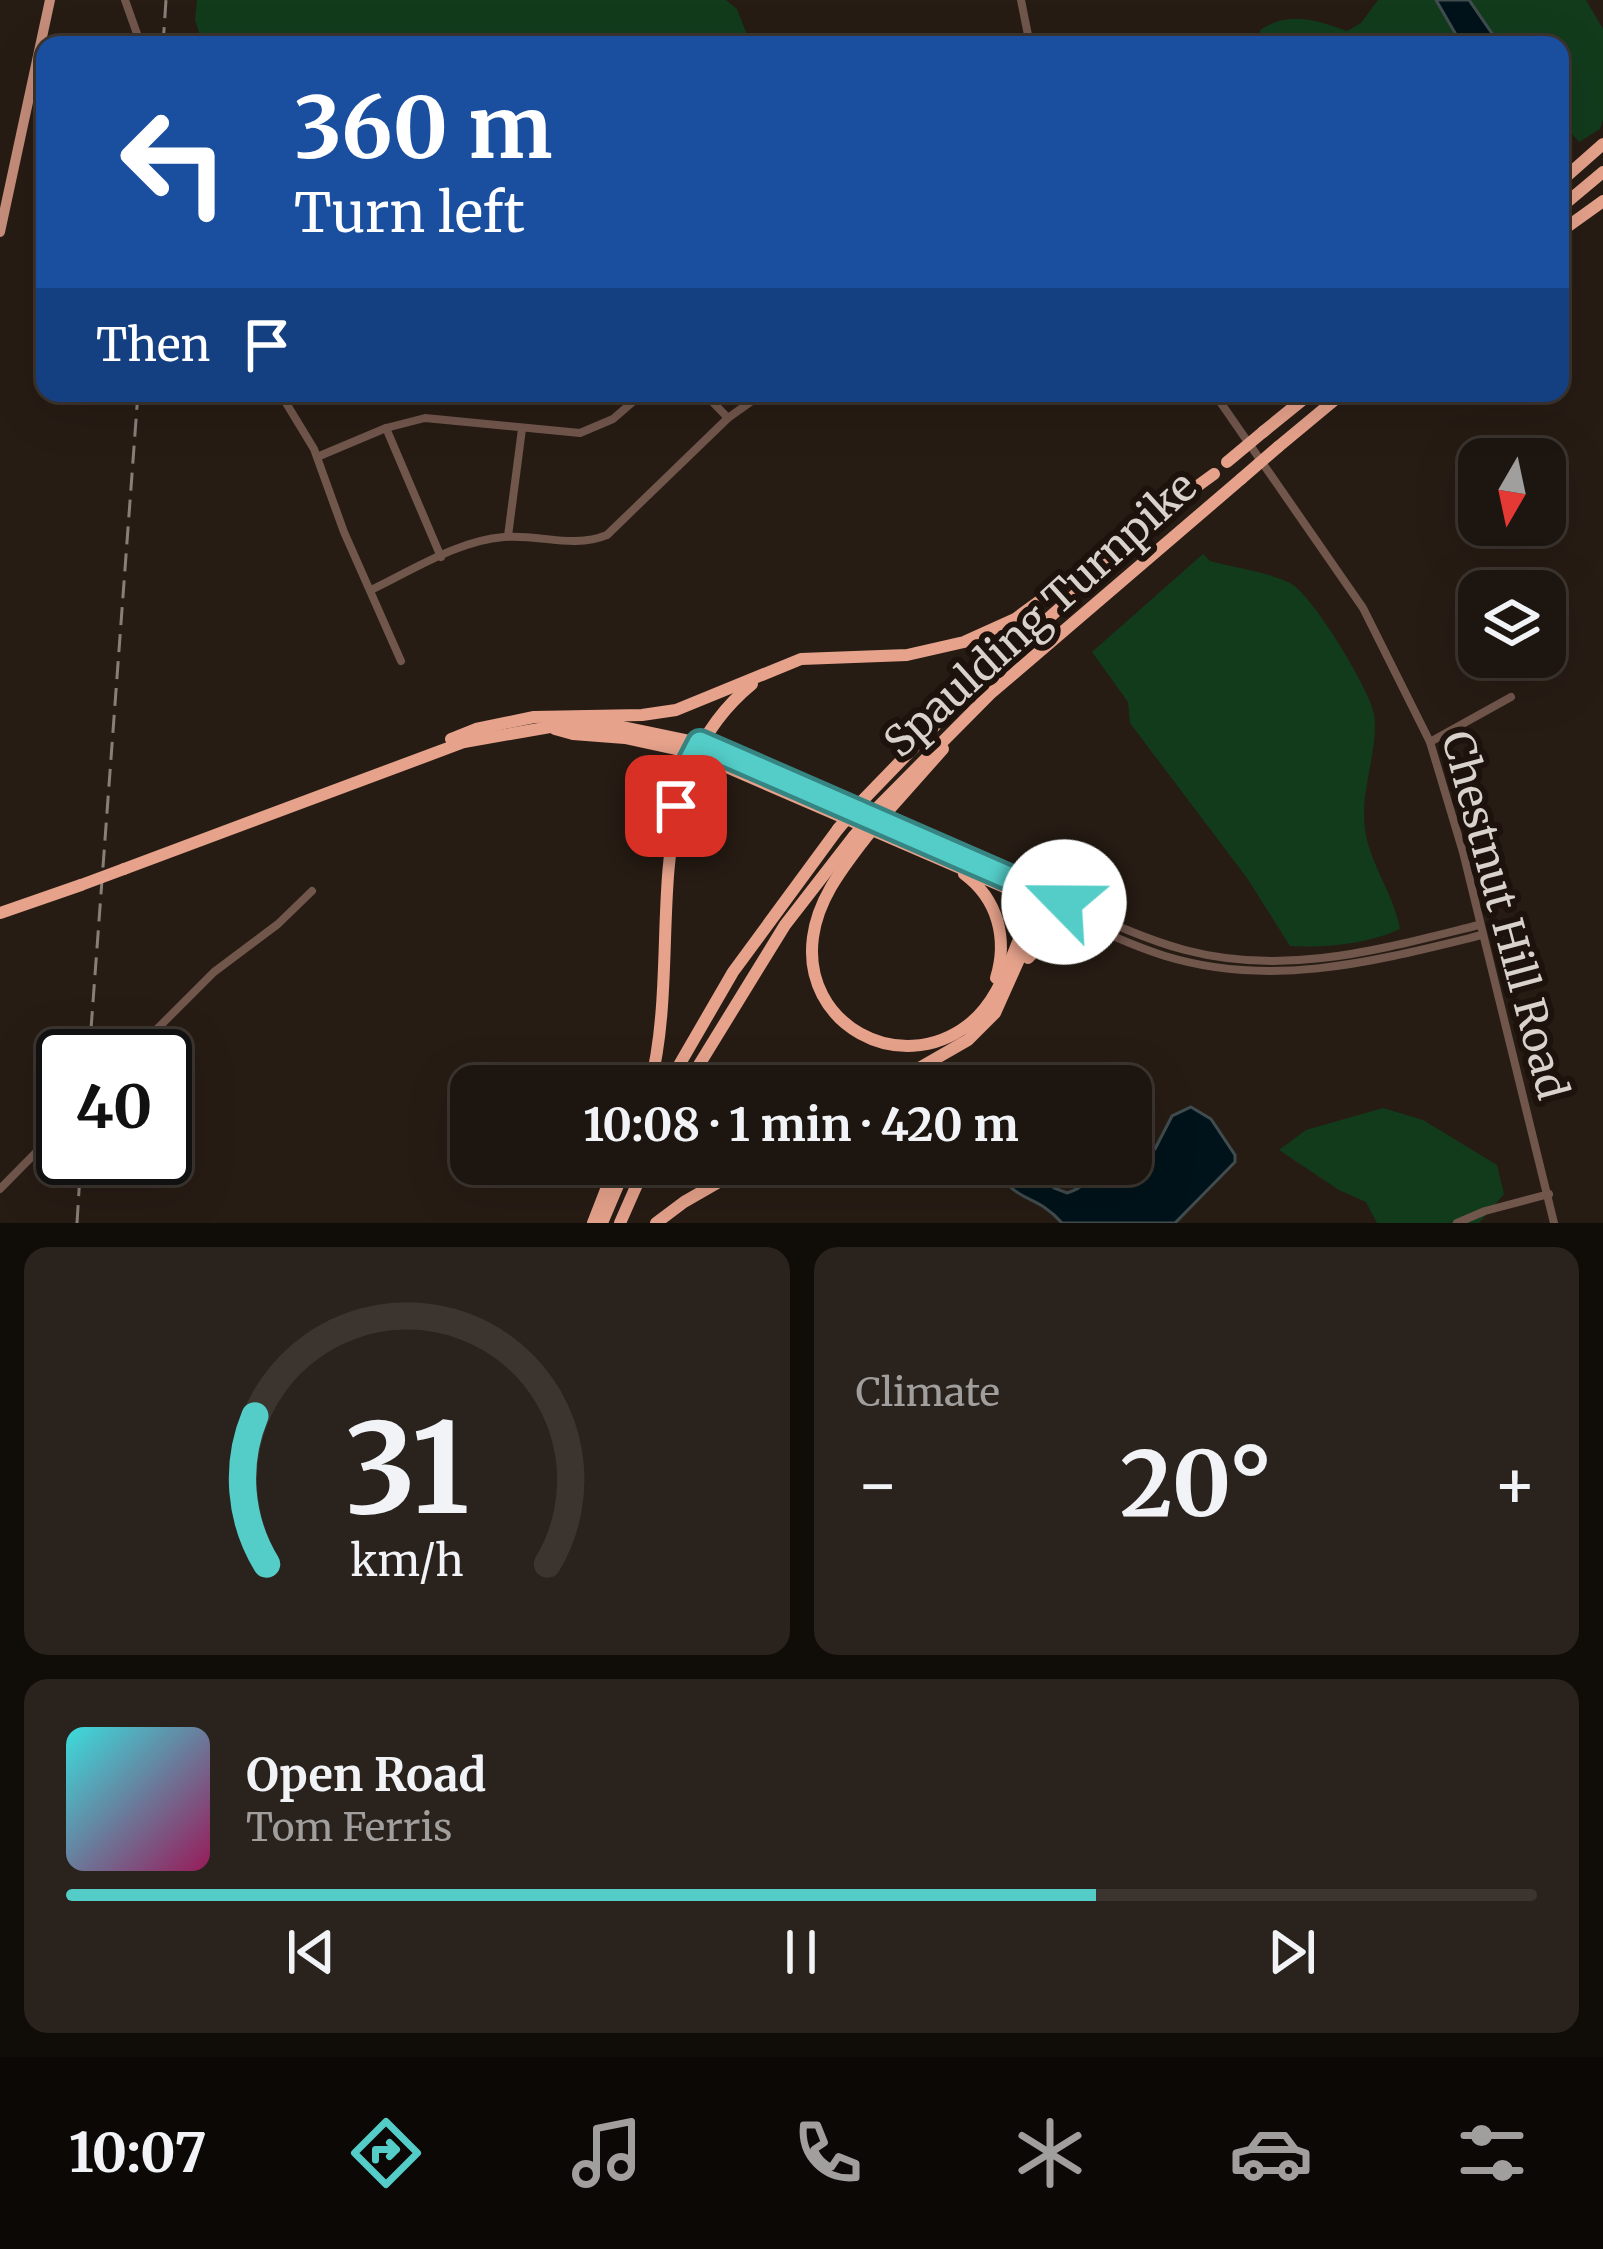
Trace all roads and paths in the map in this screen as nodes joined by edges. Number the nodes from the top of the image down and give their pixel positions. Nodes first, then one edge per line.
1 (50, 0) edge
2 (125, 0) edge
3 (1021, 0) edge
4 (42, 36) edge
5 (138, 36) edge
6 (1028, 36) edge
7 (36, 65) edge
8 (1601, 144) edge
9 (1603, 172) edge
10 (1569, 174) edge
11 (1569, 201) edge
12 (1603, 201) edge
13 (1569, 226) edge
14 (0, 232) edge
15 (285, 402) edge
16 (633, 402) edge
17 (713, 402) edge
18 (751, 402) edge
19 (1220, 402) edge
20 (1300, 402) edge
21 (1332, 402) edge
22 (728, 418) junction
23 (386, 428) junction
24 (522, 429) junction
25 (316, 457) junction
26 (1214, 474) junction
27 (508, 536) junction
28 (441, 557) junction
29 (371, 590) junction
30 (401, 661) dead end
31 (767, 671) junction
32 (1511, 697) dead end
33 (1430, 742) junction
34 (697, 748) junction
35 (436, 752) junction
36 (860, 838) junction
37 (927, 853) junction
38 (312, 891) dead end
39 (1043, 900) junction
40 (0, 915) edge
41 (1079, 920) junction
42 (1480, 930) junction
43 (1010, 984) junction
44 (973, 1021) junction
45 (157, 1029) edge
46 (654, 1065) edge
47 (679, 1065) edge
48 (699, 1065) edge
49 (925, 1065) edge
50 (36, 1152) edge
51 (607, 1185) edge
52 (618, 1185) edge
53 (637, 1185) edge
54 (714, 1185) edge
55 (0, 1189) edge
56 (1549, 1194) junction
57 (592, 1223) edge
58 (602, 1223) edge
59 (620, 1223) edge
60 (656, 1223) edge
61 (1457, 1223) edge
62 (1554, 1223) edge

1 - 4 main road
2 - 5 street
3 - 6 street
7 - 14 main road
8 - 10 highway
9 - 11 highway
12 - 13 highway
15 - 25 street
16 - 24 street
17 - 22 street
18 - 22 street
19 - 33 street, Chestnut Hill Road
20 - 26 highway, Spaulding Turnpike, bridge
21 - 36 highway, Spaulding Turnpike, bridge
22 - 27 street
23 - 24 street
23 - 25 street
23 - 28 street
24 - 27 street
25 - 29 street
26 - 31 highway
26 - 47 highway, Spaulding Turnpike, bridge
27 - 28 street
28 - 29 street
29 - 30 street
31 - 34 highway
31 - 35 highway
32 - 33 street
33 - 42 street, Chestnut Hill Road
34 - 35 highway
34 - 37 highway
34 - 39 highway
34 - 46 highway
35 - 40 highway, bridge
36 - 44 highway
36 - 48 highway, Spaulding Turnpike
37 - 39 highway
37 - 44 highway
38 - 45 street
39 - 41 street
39 - 42 street
39 - 43 highway
39 - 44 highway
41 - 42 street
41 - 43 highway
42 - 56 street, Chestnut Hill Road
43 - 49 highway
50 - 55 street
51 - 57 highway
52 - 58 highway
53 - 59 highway
54 - 60 highway
56 - 61 street
56 - 62 street, Chestnut Hill Road

